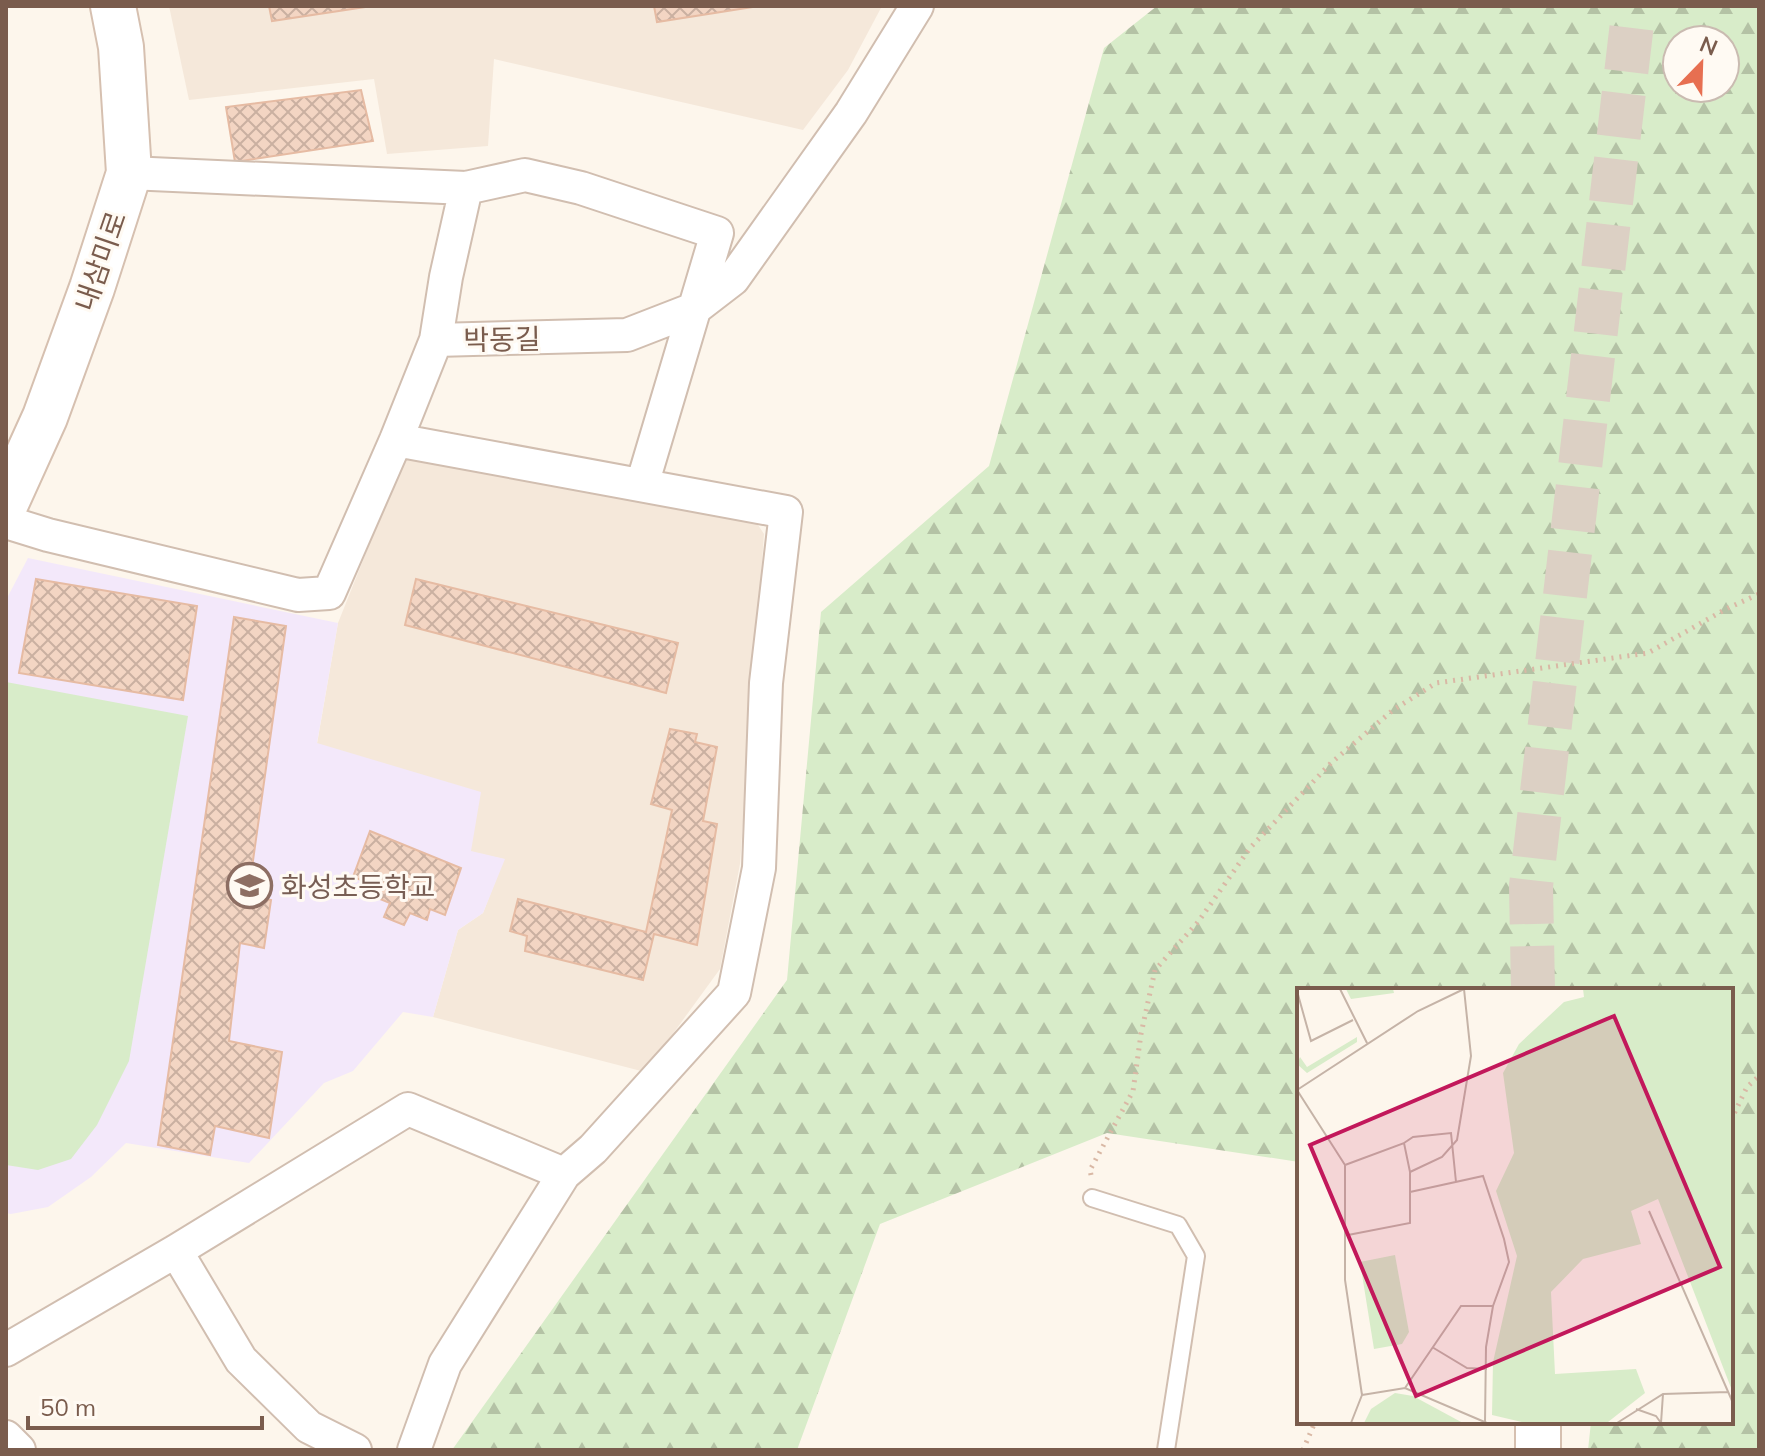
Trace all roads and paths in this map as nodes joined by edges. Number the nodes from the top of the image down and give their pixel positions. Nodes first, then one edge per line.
1 (113, 6) edge
2 (917, 6) edge
3 (129, 173) junction
4 (466, 188) junction
5 (694, 309) junction
6 (436, 340) junction
7 (396, 440) junction
8 (642, 485) junction
9 (6, 503) edge
10 (6, 522) edge
11 (1759, 594) edge
12 (1759, 1076) edge
13 (1733, 1116) edge
14 (564, 1174) junction
15 (1092, 1198) joint
16 (176, 1251) junction
17 (6, 1350) edge
18 (1314, 1424) edge
19 (1538, 1424) edge
20 (6, 1437) edge
21 (19, 1450) edge
22 (355, 1450) edge
23 (414, 1450) edge
24 (1166, 1450) edge
25 (1303, 1450) edge
26 (1538, 1450) edge

1 - 3 street, 내삼미로
2 - 5 street, 박동길
3 - 4 street
3 - 9 street, 내삼미로
4 - 5 street
4 - 6 street
5 - 6 street, 박동길
5 - 8 street
6 - 7 street, 박동길
7 - 8 street
7 - 10 street, 박동길
8 - 14 street
11 - 15 path
12 - 13 path
14 - 16 street
14 - 23 street
15 - 24 lane
16 - 17 street
16 - 22 street
18 - 25 path
19 - 26 street
20 - 21 street

